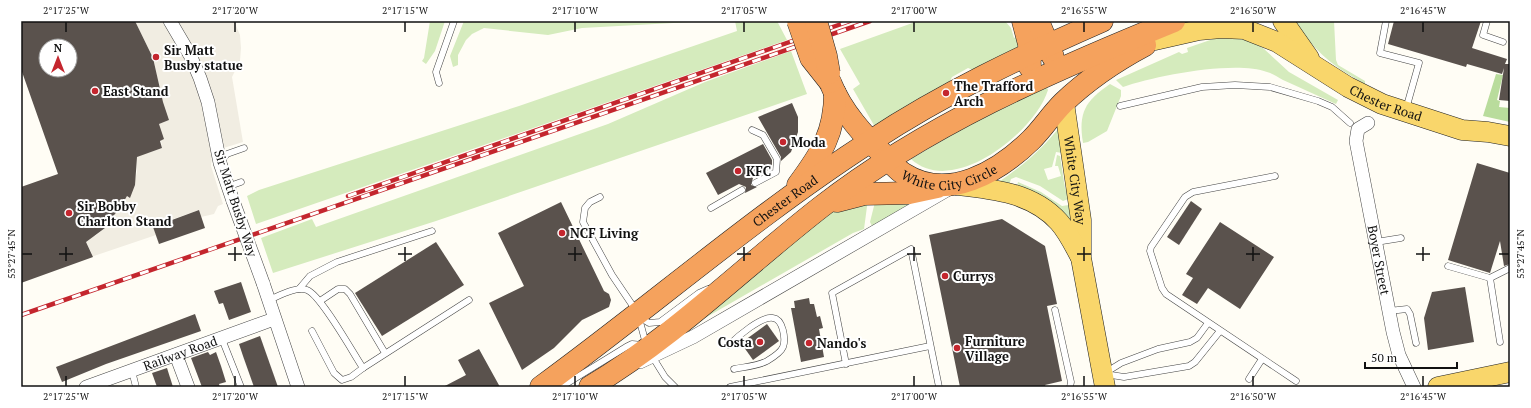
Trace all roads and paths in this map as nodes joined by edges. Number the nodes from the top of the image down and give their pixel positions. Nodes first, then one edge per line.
1 (170, 21) edge
2 (454, 21) edge
3 (798, 21) edge
4 (816, 21) edge
5 (1023, 21) edge
6 (1038, 21) edge
7 (1102, 21) edge
8 (1174, 21) edge
9 (1181, 21) edge
10 (1264, 21) edge
11 (1283, 21) edge
12 (1386, 21) edge
13 (1487, 21) edge
14 (1155, 40) junction
15 (1503, 42) dead end
16 (1039, 48) junction
17 (1315, 66) junction
18 (1057, 70) junction
19 (439, 83) dead end
20 (1025, 86) junction
21 (832, 88) junction
22 (1064, 103) junction
23 (1120, 106) dead end
24 (1405, 112) junction
25 (1358, 125) joint
26 (752, 130) dead end
27 (1462, 130) junction
28 (1510, 136) edge
29 (870, 141) junction
30 (244, 148) dead end
31 (1510, 150) edge
32 (889, 160) junction
33 (220, 163) junction
34 (1275, 176) dead end
35 (241, 182) dead end
36 (755, 183) dead end
37 (949, 185) junction
38 (227, 187) junction
39 (742, 190) dead end
40 (600, 197) dead end
41 (788, 199) junction
42 (821, 207) junction
43 (711, 208) dead end
44 (432, 231) dead end
45 (1401, 238) dead end
46 (1376, 242) junction
47 (1081, 258) junction
48 (1448, 266) dead end
49 (1510, 268) edge
50 (736, 278) junction
51 (1490, 278) junction
52 (299, 289) junction
53 (267, 300) junction
54 (469, 300) dead end
55 (320, 301) junction
56 (1054, 310) dead end
57 (1389, 311) junction
58 (638, 314) junction
59 (274, 319) junction
60 (1208, 323) junction
61 (312, 331) dead end
62 (1220, 331) junction
63 (222, 338) junction
64 (1500, 342) dead end
65 (1416, 343) dead end
66 (729, 345) dead end
67 (930, 346) junction
68 (650, 353) junction
69 (385, 354) junction
70 (176, 355) junction
71 (1262, 359) junction
72 (846, 364) junction
73 (363, 368) junction
74 (734, 369) dead end
75 (132, 371) junction
76 (1505, 375) edge
77 (1249, 379) dead end
78 (1104, 380) edge
79 (1296, 381) dead end
80 (86, 387) edge
81 (136, 387) edge
82 (188, 387) edge
83 (241, 387) edge
84 (298, 387) edge
85 (541, 387) edge
86 (561, 387) edge
87 (590, 387) edge
88 (675, 387) edge
89 (730, 387) edge
90 (939, 387) edge
91 (1070, 387) edge
92 (1414, 387) edge
93 (1438, 387) edge

1 - 33 street, Sir Matt Busby Way
2 - 19 lane
3 - 21 highway, bridge
4 - 21 highway, White City Circle, bridge
5 - 16 highway
6 - 16 highway
7 - 16 highway, Chester Road
8 - 18 highway, Chester Road
9 - 14 highway, White City Circle
10 - 17 main road
11 - 17 main road
12 - 24 lane
13 - 15 lane
14 - 17 main road
14 - 22 highway, White City Circle
16 - 18 highway
16 - 20 highway
16 - 29 highway, Chester Road
17 - 24 main road, Chester Road
18 - 20 highway, Chester Road
18 - 22 highway
20 - 32 highway, Chester Road
21 - 29 highway, White City Circle
21 - 41 highway
22 - 37 highway, White City Circle
22 - 47 main road, White City Way
23 - 25 lane
24 - 27 main road, Chester Road
25 - 46 street, Boyer Street
26 - 36 lane
27 - 28 main road, Chester Road
27 - 31 main road, Chester Road
29 - 32 highway, White City Circle
29 - 41 highway, Chester Road
30 - 33 lane
32 - 37 highway, White City Circle
32 - 42 highway, Chester Road
33 - 38 street, Sir Matt Busby Way
34 - 60 lane
35 - 38 lane
37 - 42 highway
37 - 47 main road, White City Way
37 - 68 street
38 - 53 street, Sir Matt Busby Way, bridge
39 - 43 lane
40 - 58 lane
41 - 58 highway, Chester Road
42 - 50 highway, Chester Road
44 - 52 lane
45 - 46 lane
46 - 57 street, Boyer Street
47 - 78 main road, White City Way
48 - 51 lane
49 - 51 lane
50 - 58 lane
50 - 68 highway, Chester Road
51 - 64 lane
52 - 53 lane
52 - 55 lane
53 - 59 street, Sir Matt Busby Way
54 - 69 lane
55 - 69 lane
55 - 73 lane
56 - 91 lane
57 - 65 lane
57 - 92 street, Boyer Street
58 - 68 lane
58 - 85 highway, Chester Road
59 - 63 street, Railway Road
59 - 84 street, Sir Matt Busby Way
60 - 62 lane
60 - 78 lane
61 - 73 lane
62 - 71 lane
62 - 78 lane
63 - 70 street, Railway Road
63 - 83 lane
66 - 74 lane
67 - 72 lane
67 - 72 lane
67 - 90 lane
68 - 86 lane
68 - 87 highway, Chester Road
68 - 88 lane
69 - 73 lane
70 - 75 street, Railway Road
70 - 82 street
71 - 77 lane
71 - 79 lane
72 - 89 lane
75 - 80 street, Railway Road
75 - 81 lane
76 - 93 main road

